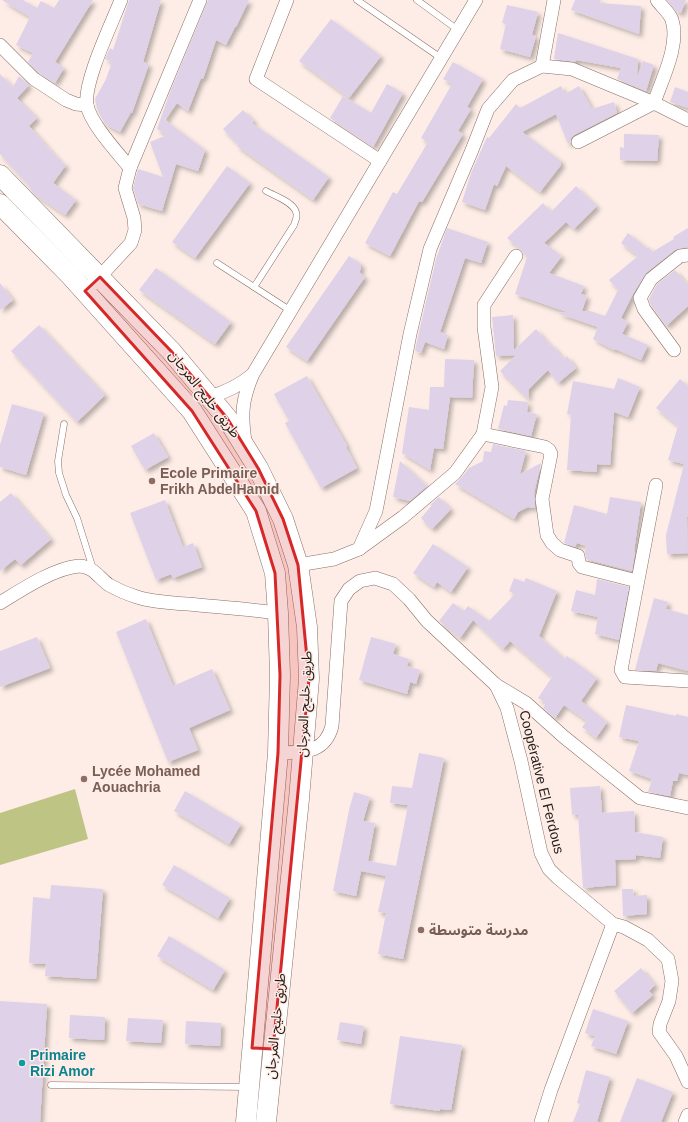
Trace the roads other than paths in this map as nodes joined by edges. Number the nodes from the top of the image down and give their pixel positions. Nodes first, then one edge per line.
1 (121, 0) edge
2 (200, 0) edge
3 (287, 0) edge
4 (357, 0) edge
5 (417, 0) edge
6 (476, 0) edge
7 (554, 0) edge
8 (657, 0) edge
9 (458, 30) junction
10 (0, 45) edge
11 (441, 58) junction
12 (542, 66) junction
13 (654, 103) junction
14 (87, 105) junction
15 (688, 120) edge
16 (578, 142) dead end
17 (380, 161) junction
18 (130, 168) junction
19 (0, 176) edge
20 (266, 191) dead end
21 (0, 204) edge
22 (688, 254) edge
23 (516, 256) dead end
24 (217, 262) dead end
25 (100, 277) junction
26 (254, 287) junction
27 (85, 291) junction
28 (290, 311) junction
29 (674, 350) dead end
30 (253, 374) junction
31 (209, 397) junction
32 (64, 424) dead end
33 (483, 434) junction
34 (247, 449) junction
35 (226, 462) junction
36 (656, 485) dead end
37 (358, 549) junction
38 (298, 565) junction
39 (94, 570) junction
40 (637, 581) junction
41 (0, 603) edge
42 (278, 613) junction
43 (688, 681) edge
44 (496, 685) junction
45 (278, 752) junction
46 (302, 752) junction
47 (688, 808) edge
48 (613, 924) junction
49 (252, 1048) junction
50 (273, 1049) junction
51 (688, 1082) edge
52 (51, 1085) dead end
53 (249, 1087) junction
54 (246, 1122) edge
55 (266, 1122) edge
56 (541, 1122) edge

1 - 14 street
2 - 18 street
3 - 17 street
4 - 11 lane
5 - 9 lane
6 - 9 street
7 - 12 street
8 - 13 street
9 - 11 street
10 - 14 street
11 - 17 street
12 - 13 street
12 - 37 street
13 - 15 street
13 - 16 street
14 - 18 street
17 - 28 street
18 - 25 street
19 - 25 main road, طريق خليج المرجان
20 - 26 lane
21 - 27 main road, طريق خليج المرجان
22 - 29 street
23 - 33 street
24 - 26 lane
25 - 27 street
25 - 31 main road, طريق خليج المرجان
26 - 28 lane
27 - 35 main road, طريق خليج المرجان
28 - 30 street
30 - 31 street
30 - 34 street
31 - 34 main road, طريق خليج المرجان
32 - 39 lane
33 - 37 street
33 - 40 street
34 - 35 main road
34 - 38 main road, طريق خليج المرجان
35 - 42 main road, طريق خليج المرجان
36 - 40 street
37 - 38 street
38 - 46 main road, طريق خليج المرجان
39 - 41 street
39 - 42 street
40 - 43 street
42 - 45 main road, طريق خليج المرجان
44 - 46 street
44 - 47 street, Coopérative El Ferdous
44 - 48 street, Coopérative El Ferdous
45 - 46 street
45 - 49 main road, طريق خليج المرجان
46 - 50 main road, طريق خليج المرجان
48 - 51 street, Coopérative El Ferdous
48 - 56 street
49 - 50 main road
49 - 53 main road, طريق خليج المرجان
50 - 55 main road, طريق خليج المرجان
52 - 53 lane
53 - 54 main road, طريق خليج المرجان

